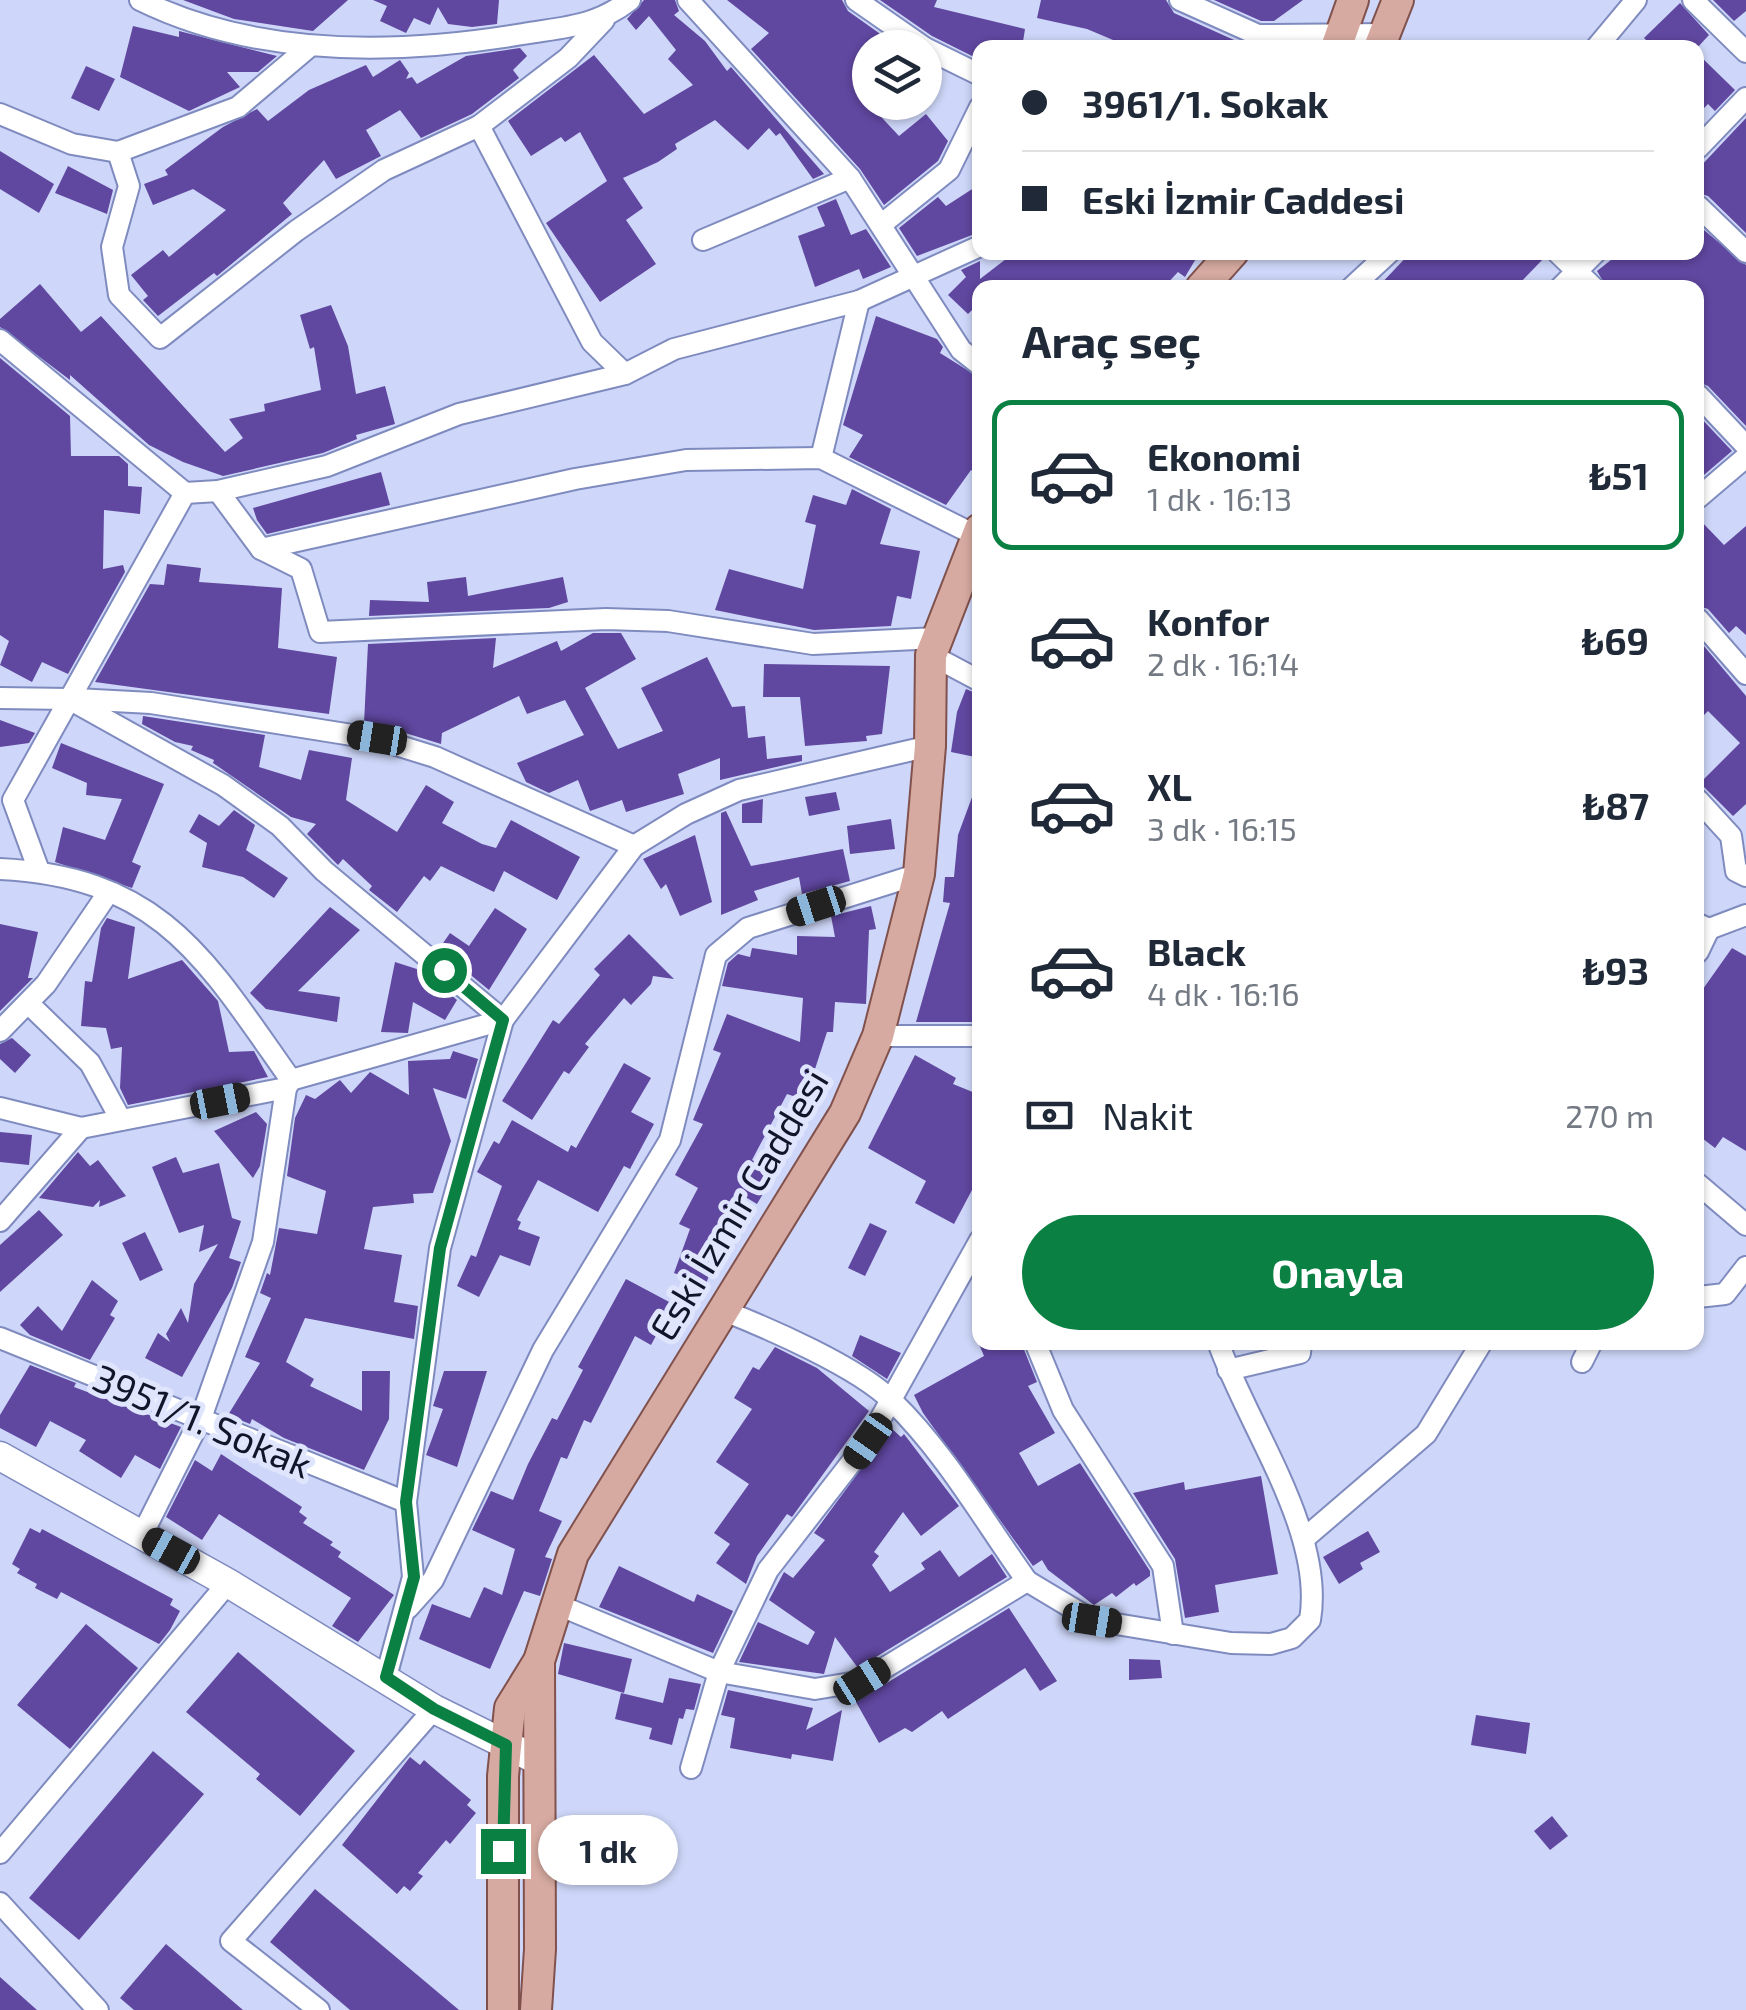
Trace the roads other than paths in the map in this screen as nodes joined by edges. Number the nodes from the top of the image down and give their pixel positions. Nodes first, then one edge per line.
1 (140, 0) edge
2 (630, 0) edge
3 (688, 0) edge
4 (856, 0) edge
5 (1180, 0) edge
6 (1353, 0) edge
7 (1398, 0) edge
8 (1636, 0) edge
9 (1693, 0) edge
10 (604, 20) junction
11 (899, 30) edge
12 (1250, 40) edge
13 (1340, 40) edge
14 (1383, 40) edge
15 (1603, 40) edge
16 (310, 46) junction
17 (1746, 52) edge
18 (942, 56) edge
19 (972, 71) edge
20 (1746, 98) edge
21 (0, 114) edge
22 (972, 123) edge
23 (479, 126) junction
24 (1704, 142) edge
25 (118, 152) junction
26 (850, 178) junction
27 (1704, 212) edge
28 (882, 224) junction
29 (703, 240) dead end
30 (972, 250) edge
31 (1746, 252) edge
32 (1381, 260) edge
33 (1566, 260) edge
34 (1588, 260) edge
35 (1578, 271) junction
36 (914, 279) junction
37 (1360, 280) edge
38 (1568, 280) edge
39 (1586, 280) edge
40 (859, 301) junction
41 (0, 340) edge
42 (972, 359) edge
43 (624, 374) junction
44 (1704, 401) edge
45 (1746, 446) edge
46 (1746, 457) edge
47 (821, 458) junction
48 (218, 491) junction
49 (185, 493) junction
50 (1704, 493) edge
51 (972, 530) edge
52 (972, 545) edge
53 (260, 548) junction
54 (1704, 626) edge
55 (934, 646) junction
56 (1746, 674) edge
57 (972, 675) edge
58 (0, 698) edge
59 (69, 699) junction
60 (930, 746) junction
61 (1704, 807) edge
62 (634, 846) junction
63 (0, 869) edge
64 (39, 871) junction
65 (918, 874) junction
66 (1746, 876) edge
67 (108, 893) junction
68 (1746, 914) edge
69 (1704, 927) edge
70 (29, 1004) junction
71 (503, 1020) junction
72 (0, 1031) edge
73 (878, 1036) junction
74 (972, 1036) edge
75 (288, 1084) junction
76 (0, 1108) edge
77 (121, 1120) junction
78 (80, 1128) junction
79 (1704, 1189) edge
80 (0, 1221) edge
81 (1746, 1225) edge
82 (972, 1254) edge
83 (1746, 1267) edge
84 (1704, 1296) edge
85 (722, 1310) junction
86 (0, 1338) edge
87 (1038, 1350) edge
88 (1221, 1350) edge
89 (1300, 1350) edge
90 (1477, 1350) edge
91 (1588, 1350) edge
92 (1582, 1362) dead end
93 (1228, 1370) junction
94 (890, 1398) junction
95 (200, 1418) junction
96 (0, 1456) edge
97 (406, 1502) junction
98 (142, 1535) junction
99 (1305, 1538) junction
100 (1026, 1580) junction
101 (228, 1583) junction
102 (556, 1604) junction
103 (406, 1609) junction
104 (1174, 1634) junction
105 (539, 1661) junction
106 (718, 1672) junction
107 (386, 1677) junction
108 (434, 1709) junction
109 (506, 1745) junction
110 (540, 1761) junction
111 (691, 1768) dead end
112 (0, 1853) edge
113 (0, 1903) edge
114 (98, 2010) edge
115 (319, 2010) edge
116 (503, 2010) edge
117 (536, 2010) edge

1 - 16 street
2 - 10 street
3 - 26 street
4 - 11 street
5 - 12 street
6 - 13 main road
7 - 14 main road
8 - 15 street
9 - 17 street
10 - 16 street
10 - 23 street
16 - 25 street
18 - 19 street
20 - 24 street
21 - 25 street
22 - 28 street
23 - 25 street
23 - 43 street
26 - 28 street
26 - 29 street
27 - 31 street
28 - 36 street
30 - 36 street
32 - 37 street
33 - 35 street
34 - 35 street
35 - 38 street
35 - 39 street
36 - 40 street
36 - 42 street
40 - 43 street
40 - 47 street
41 - 49 street
43 - 48 street
44 - 45 street
46 - 50 street
47 - 51 street
47 - 53 street
48 - 49 street
48 - 53 street
49 - 59 street
52 - 55 main road, Eski İzmir Caddesi
53 - 55 street
54 - 56 street
55 - 57 street
55 - 60 main road, Eski İzmir Caddesi
58 - 59 street
59 - 62 street
59 - 64 street
59 - 71 street
60 - 62 street
60 - 65 main road, Eski İzmir Caddesi
61 - 66 street
62 - 71 street
63 - 64 street
64 - 67 street
65 - 73 main road, Eski İzmir Caddesi
65 - 103 street
67 - 70 street
67 - 75 street
68 - 69 street
70 - 72 street
70 - 77 street
71 - 75 street
71 - 97 street
73 - 74 street
73 - 85 main road, Eski İzmir Caddesi
75 - 77 street
75 - 95 street
76 - 78 street
77 - 78 street
78 - 80 street
79 - 81 street
82 - 94 street
83 - 84 street
85 - 94 street
85 - 102 main road, Eski İzmir Caddesi
86 - 95 street, 3951/1. Sokak
87 - 104 street
88 - 93 street
89 - 93 street
90 - 99 street
91 - 92 street
93 - 99 street
94 - 100 street
94 - 106 street
95 - 97 street, 3951/1. Sokak
95 - 98 street
96 - 98 street
97 - 103 street
98 - 101 street
99 - 104 street
100 - 104 street
100 - 106 street
101 - 107 street
101 - 112 street
102 - 105 main road, Eski İzmir Caddesi
102 - 106 street
103 - 107 street
105 - 109 main road, Eski İzmir Caddesi
105 - 110 main road, Eski İzmir Caddesi
106 - 111 street
107 - 108 street
108 - 109 street
108 - 115 street
109 - 110 street
109 - 116 main road, Eski İzmir Caddesi
110 - 117 main road, Eski İzmir Caddesi
113 - 114 street

